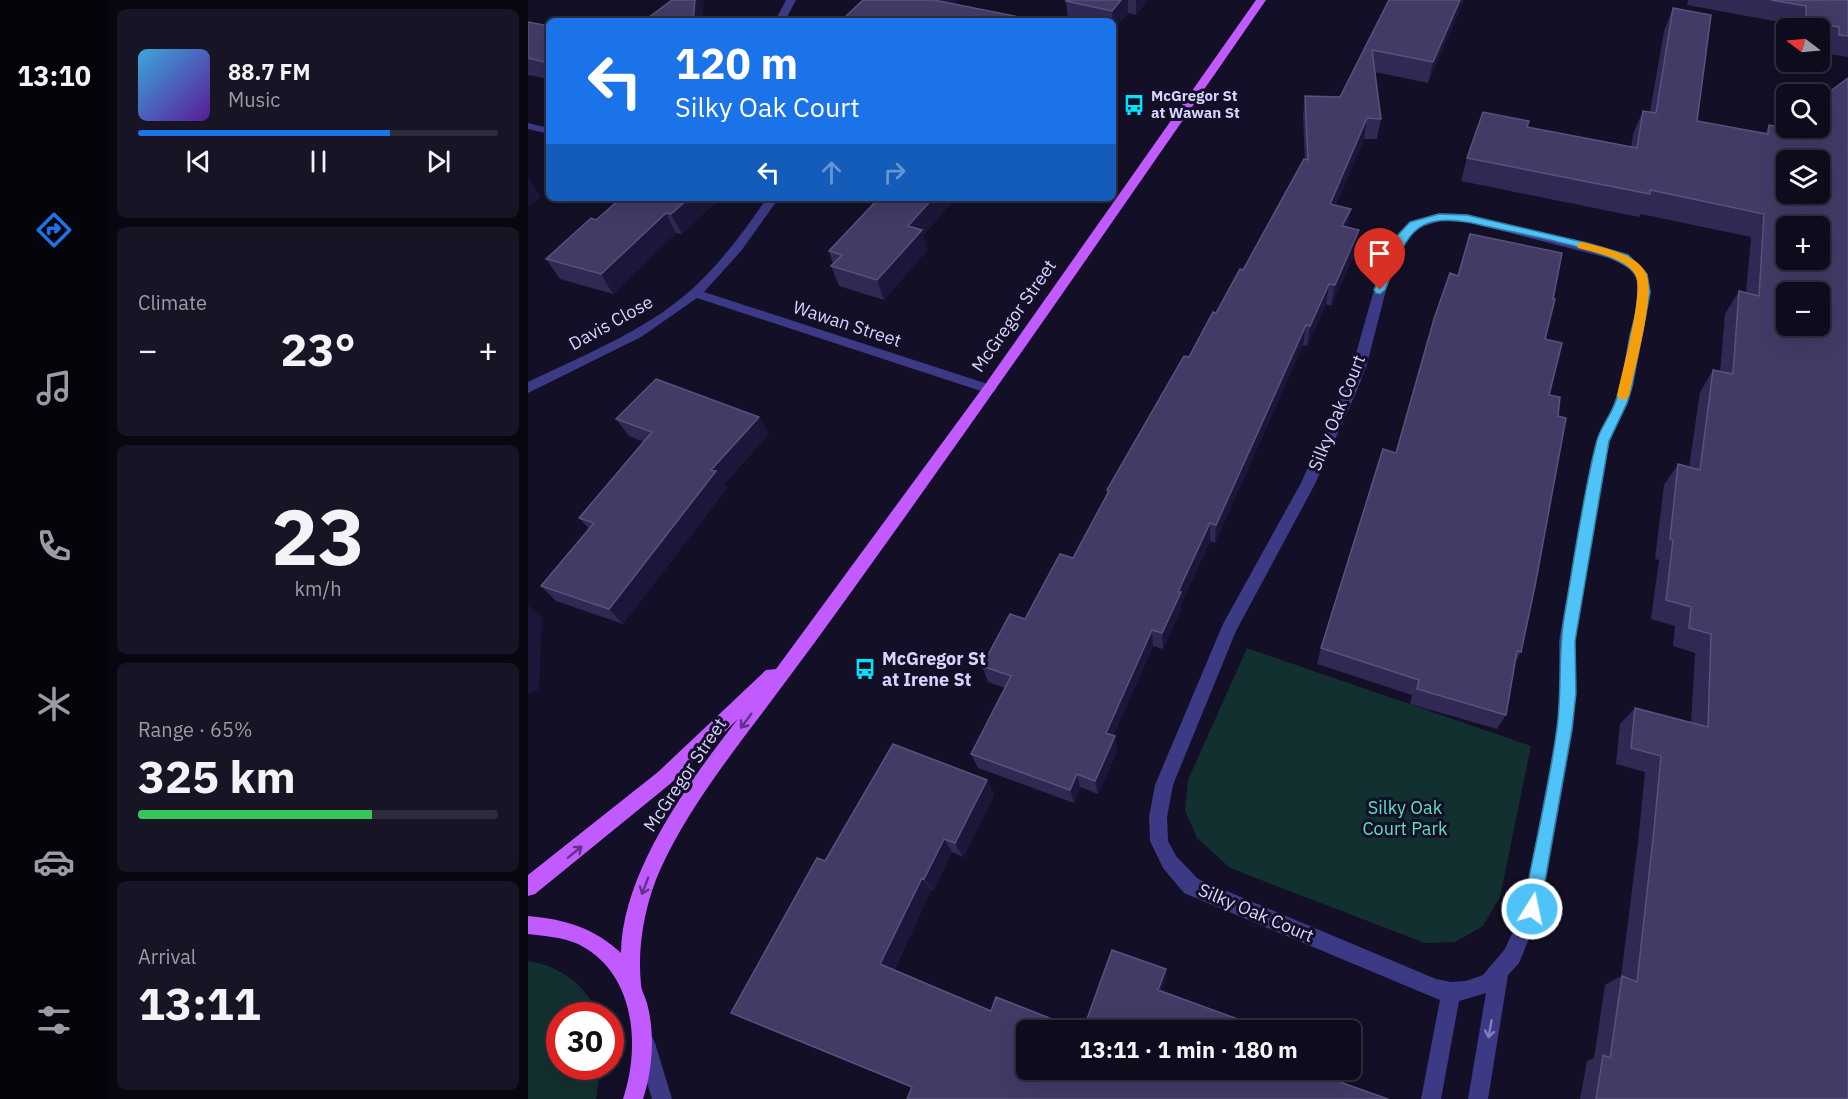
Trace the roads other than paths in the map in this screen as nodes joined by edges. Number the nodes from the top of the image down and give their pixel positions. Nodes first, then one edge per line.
1 (790, 0) edge
2 (1261, 0) edge
3 (1267, 0) edge
4 (1253, 14) junction
5 (781, 18) edge
6 (528, 126) edge
7 (546, 130) edge
8 (771, 201) edge
9 (694, 293) junction
10 (528, 388) edge
11 (989, 389) junction
12 (807, 641) junction
13 (528, 887) edge
14 (528, 925) edge
15 (1500, 972) junction
16 (631, 985) junction
17 (1451, 992) junction
18 (642, 1034) junction
19 (633, 1099) edge
20 (662, 1099) edge
21 (1431, 1099) edge
22 (1478, 1099) edge

1 - 5 street
2 - 4 main road, McGregor Street
3 - 4 main road, McGregor Street
4 - 11 main road, McGregor Street
6 - 7 street
8 - 9 street, Davis Close
9 - 10 street, Davis Close
9 - 11 street, Wawan Street
11 - 12 main road, McGregor Street
13 -> 12 main road, McGregor Street
12 -> 16 main road, McGregor Street
14 - 16 main road
15 - 17 street, Silky Oak Court
15 - 17 street, Silky Oak Court
15 -> 22 street, Silky Oak Court
16 - 18 main road
17 - 21 street
18 - 19 main road
18 - 20 street

